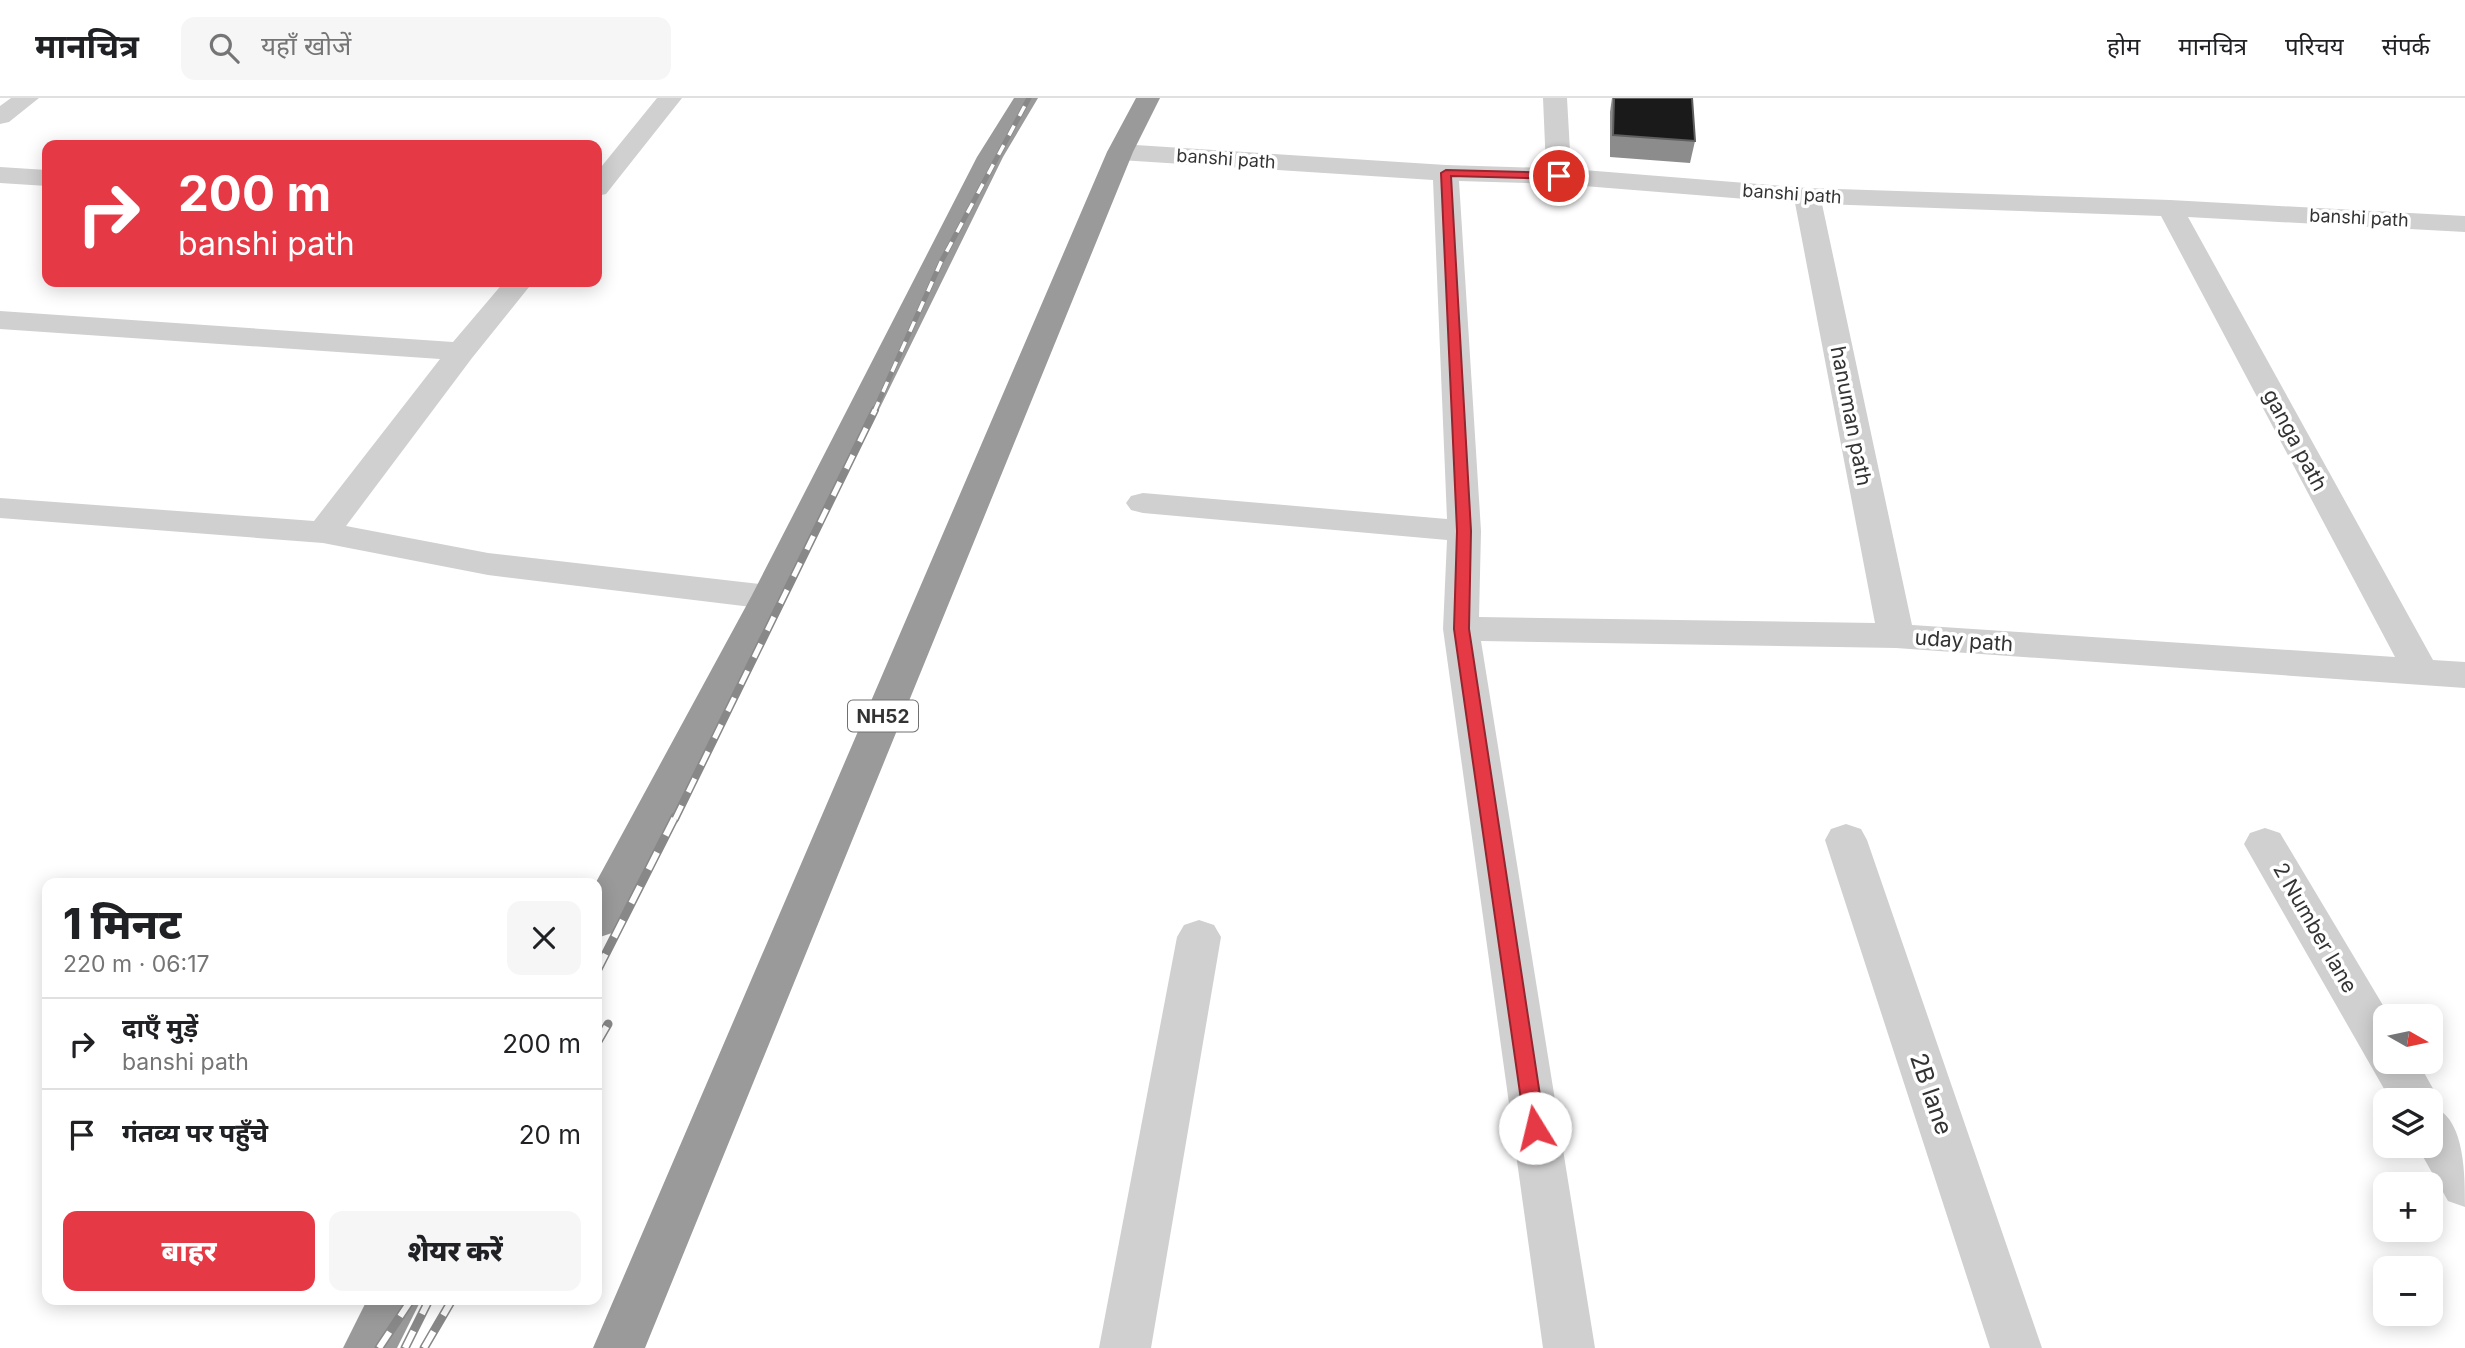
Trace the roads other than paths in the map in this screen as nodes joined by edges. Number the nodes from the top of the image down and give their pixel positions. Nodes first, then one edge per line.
1 (27, 98) edge
2 (670, 98) edge
3 (1026, 98) edge
4 (1148, 98) edge
5 (1555, 98) edge
6 (0, 117) edge
7 (1120, 152) junction
8 (1446, 173) junction
9 (0, 175) edge
10 (1559, 176) junction
11 (42, 178) edge
12 (602, 182) edge
13 (1807, 196) junction
14 (2170, 208) junction
15 (2461, 226) edge
16 (515, 287) edge
17 (0, 320) edge
18 (461, 352) junction
19 (1143, 503) dead end
20 (0, 508) edge
21 (1464, 531) junction
22 (323, 532) junction
23 (769, 597) junction
24 (1461, 629) junction
25 (1896, 636) junction
26 (2421, 672) junction
27 (2465, 675) edge
28 (1846, 840) dead end
29 (2265, 844) dead end
30 (602, 912) edge
31 (1199, 937) dead end
32 (2373, 1028) edge
33 (2443, 1147) edge
34 (2465, 1185) edge
35 (392, 1305) edge
36 (369, 1348) edge
37 (619, 1348) edge
38 (1125, 1348) edge
39 (1569, 1348) edge
40 (2016, 1348) edge

1 - 6 street
2 - 12 street
3 - 23 highway
4 - 7 highway, NH52
5 - 10 street
7 - 8 street, banshi path
7 - 37 highway, NH52
8 - 10 street, banshi path
8 - 21 street
9 - 11 street
10 - 13 street, banshi path
13 - 14 street, banshi path
13 - 25 street, hanuman path
14 - 15 street, banshi path
14 - 26 street, ganga path
16 - 18 street
17 - 18 street
18 - 22 street
19 - 21 street
20 - 22 street
21 - 24 street
22 - 23 street
23 - 30 highway
24 - 25 street, uday path
24 - 39 street
25 - 26 street, uday path
26 - 27 street, uday path
28 - 40 street, 2B lane
29 - 32 street, 2 Number lane
31 - 38 street
33 - 34 street
35 - 36 highway

